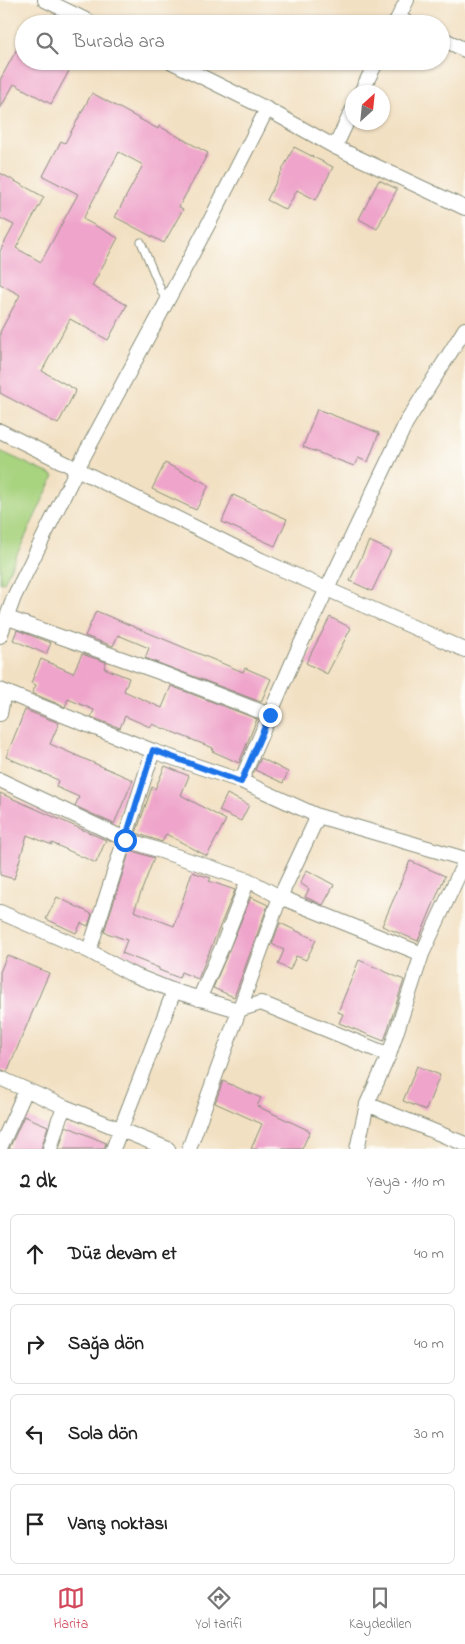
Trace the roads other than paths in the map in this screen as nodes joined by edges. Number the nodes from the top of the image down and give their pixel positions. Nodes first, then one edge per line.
1 (46, 0) edge
2 (407, 0) edge
3 (76, 15) edge
4 (403, 15) edge
5 (450, 42) edge
6 (465, 50) edge
7 (188, 70) edge
8 (372, 70) edge
9 (365, 85) edge
10 (267, 109) junction
11 (345, 126) edge
12 (335, 147) junction
13 (465, 208) edge
14 (141, 242) dead end
15 (167, 302) junction
16 (465, 329) edge
17 (0, 431) edge
18 (77, 469) junction
19 (327, 590) junction
20 (14, 597) junction
21 (0, 606) edge
22 (8, 618) junction
23 (0, 636) edge
24 (465, 650) edge
25 (2, 691) edge
26 (0, 714) edge
27 (270, 715) junction
28 (153, 750) junction
29 (0, 780) edge
30 (241, 782) junction
31 (318, 816) junction
32 (125, 840) junction
33 (465, 860) edge
34 (248, 880) junction
35 (280, 897) junction
36 (0, 912) edge
37 (90, 951) junction
38 (422, 954) junction
39 (174, 991) junction
40 (199, 999) junction
41 (238, 1010) junction
42 (389, 1056) junction
43 (0, 1078) edge
44 (26, 1090) junction
45 (367, 1104) junction
46 (65, 1107) junction
47 (120, 1130) junction
48 (465, 1144) edge
49 (0, 1148) edge
50 (50, 1149) edge
51 (113, 1149) edge
52 (168, 1149) edge
53 (189, 1149) edge
54 (357, 1149) edge

1 - 3 street
2 - 4 street
5 - 6 street
7 - 10 street
8 - 9 street
10 - 12 street
10 - 15 street
11 - 12 street
12 - 13 street
14 - 15 lane
15 - 18 street
16 - 19 street
17 - 18 street
18 - 19 street
18 - 20 street
19 - 24 street
19 - 27 street
20 - 21 street
20 - 22 street
22 - 23 street
22 - 27 street
25 - 26 street
25 - 28 street
27 - 30 street
28 - 30 street
28 - 32 street
29 - 32 street
30 - 31 street
31 - 33 street
31 - 35 street
32 - 34 street
32 - 37 street
33 - 38 street
34 - 35 street
34 - 40 street
35 - 38 street
35 - 41 street
36 - 37 street
37 - 39 street
38 - 42 street
39 - 40 street
39 - 47 street
40 - 41 street
41 - 42 street
41 - 53 street
42 - 45 street
43 - 44 street
44 - 46 street
44 - 49 street
45 - 48 street
45 - 54 street
46 - 47 street
46 - 50 street
47 - 51 street
47 - 52 street

